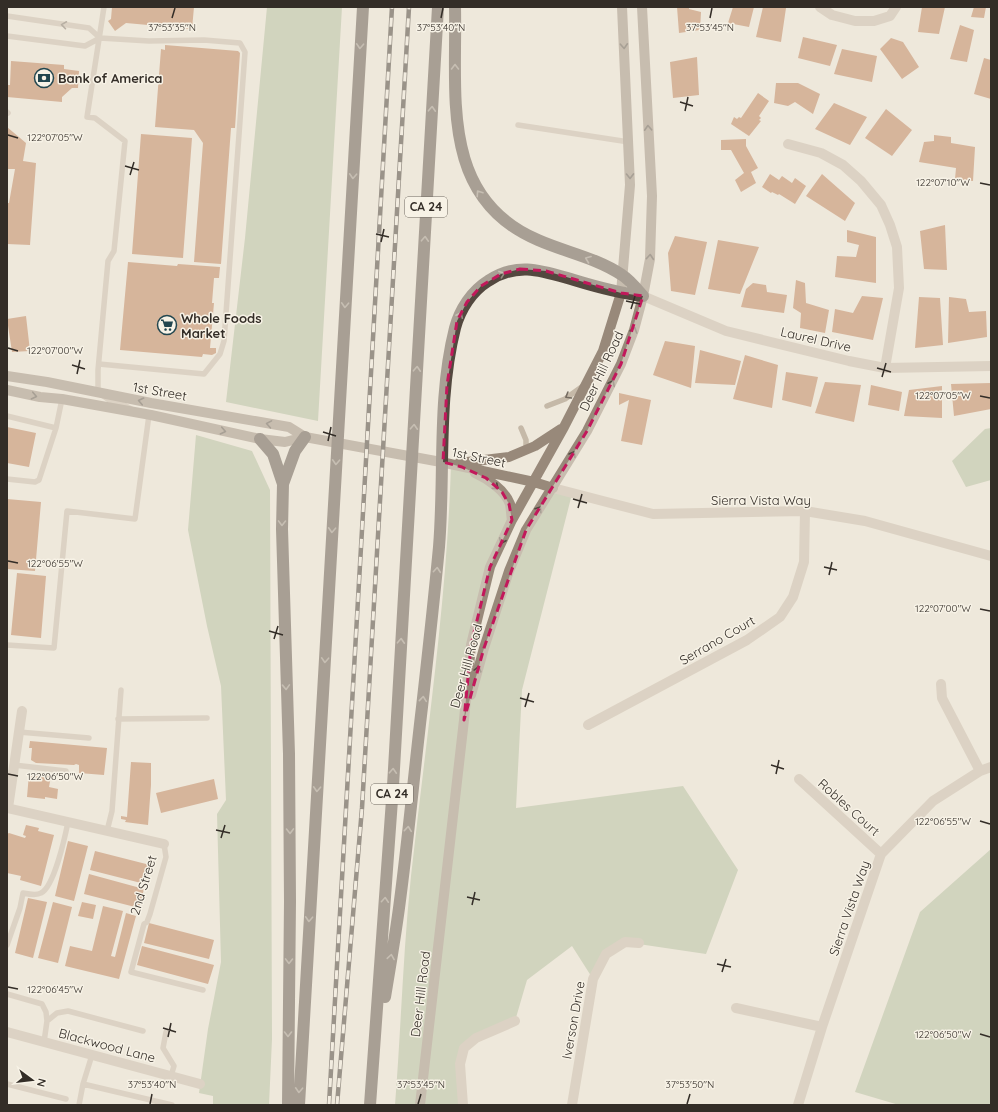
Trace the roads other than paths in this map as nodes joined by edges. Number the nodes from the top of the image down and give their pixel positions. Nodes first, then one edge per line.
1 (104, 7) edge
2 (363, 7) edge
3 (438, 7) edge
4 (455, 7) edge
5 (622, 7) edge
6 (642, 7) edge
7 (820, 7) edge
8 (896, 7) edge
9 (7, 16) edge
10 (7, 36) edge
11 (100, 38) junction
12 (518, 125) dead end
13 (629, 142) junction
14 (788, 144) dead end
15 (623, 276) junction
16 (621, 293) junction
17 (644, 296) junction
18 (99, 364) junction
19 (991, 366) edge
20 (885, 368) junction
21 (7, 376) edge
22 (587, 384) junction
23 (7, 390) edge
24 (96, 392) junction
25 (62, 399) junction
26 (547, 406) dead end
27 (138, 413) junction
28 (149, 415) junction
29 (7, 416) edge
30 (564, 427) junction
31 (56, 428) junction
32 (521, 428) dead end
33 (305, 437) junction
34 (260, 439) junction
35 (526, 450) junction
36 (451, 464) junction
37 (462, 467) junction
38 (7, 479) edge
39 (534, 482) junction
40 (283, 484) junction
41 (553, 488) junction
42 (805, 511) junction
43 (512, 520) junction
44 (991, 556) edge
45 (7, 644) edge
46 (941, 684) dead end
47 (120, 690) dead end
48 (22, 711) dead end
49 (207, 718) dead end
50 (118, 719) junction
51 (464, 720) junction
52 (588, 725) dead end
53 (19, 732) junction
54 (89, 738) dead end
55 (14, 765) junction
56 (991, 767) edge
57 (980, 771) junction
58 (66, 772) dead end
59 (799, 779) dead end
60 (8, 808) edge
61 (68, 822) junction
62 (107, 831) junction
63 (164, 844) joint
64 (881, 854) junction
65 (639, 944) dead end
66 (7, 945) edge
67 (203, 990) dead end
68 (7, 994) edge
69 (736, 1008) dead end
70 (47, 1021) junction
71 (514, 1021) dead end
72 (822, 1027) junction
73 (7, 1032) edge
74 (143, 1032) dead end
75 (166, 1032) dead end
76 (44, 1042) junction
77 (92, 1055) junction
78 (170, 1076) junction
79 (372, 1079) junction
80 (7, 1084) edge
81 (83, 1084) junction
82 (200, 1084) dead end
83 (66, 1099) dead end
84 (79, 1105) edge
85 (172, 1105) edge
86 (288, 1105) edge
87 (298, 1105) edge
88 (370, 1105) edge
89 (420, 1105) edge
90 (463, 1105) edge
91 (572, 1105) edge
92 (798, 1105) edge

1 - 11 lane
2 -> 87 highway
79 -> 3 highway, CA 24
15 -> 4 highway
5 -> 13 street, Deer Hill Road
17 -> 6 street, Deer Hill Road
7 - 8 street
11 -> 9 lane
10 - 11 lane
11 - 18 lane
11 - 18 lane
12 - 13 lane
13 -> 15 street, Deer Hill Road
14 - 20 street
15 - 16 street, Deer Hill Road
15 - 17 highway
16 - 17 highway
16 - 22 street, Deer Hill Road
79 -> 16 highway
17 - 20 street, Laurel Drive
41 -> 17 street, Deer Hill Road
18 - 24 lane
19 - 20 street, Laurel Drive
21 - 24 street, 1st Street
22 -> 26 lane
22 - 30 street, Deer Hill Road
23 -> 25 street, 1st Street
24 - 25 street
24 - 27 lane
33 -> 24 street, 1st Street
25 - 27 street, 1st Street
25 - 31 lane
27 - 28 street, 1st Street
28 -> 34 street, 1st Street
28 - 45 lane
29 - 31 lane
30 - 35 street
30 - 39 street, Deer Hill Road
31 - 38 lane
32 - 35 lane
33 - 34 street, 1st Street
33 - 36 street, 1st Street
33 - 40 highway
34 - 40 highway
35 - 36 street
36 - 37 street, 1st Street
37 - 39 street, 1st Street
37 -> 43 street
39 - 41 street, 1st Street
39 - 43 street, Deer Hill Road
40 -> 86 highway
41 - 42 street, Sierra Vista Way
51 -> 41 street, Deer Hill Road
42 - 44 street, Sierra Vista Way
42 - 52 street, Serrano Court
43 -> 51 street, Deer Hill Road
46 - 57 street
47 - 50 lane
48 - 53 street
49 - 50 lane
50 - 62 lane
51 - 89 street, Deer Hill Road
53 - 54 lane
53 - 55 street
55 - 58 lane
55 - 60 street
56 - 57 street, Sierra Vista Way
57 - 64 street, Sierra Vista Way
59 - 64 street, Robles Court
60 - 61 street, 2nd Street
61 - 62 street, 2nd Street
61 - 66 lane
62 - 63 street, 2nd Street
63 - 67 lane, 2nd Street
64 - 72 street, Sierra Vista Way
65 - 91 street, Iverson Drive
68 - 70 lane
69 - 72 street
70 - 74 lane
70 - 76 lane
71 - 90 street
72 - 92 street, Sierra Vista Way
73 - 76 street, Blackwood Lane
75 - 78 lane
76 - 77 street, Blackwood Lane
77 - 78 street, Blackwood Lane
77 - 81 lane
78 - 82 street, Blackwood Lane
79 - 88 highway, CA 24
80 - 83 lane
81 - 84 lane
81 - 85 lane

